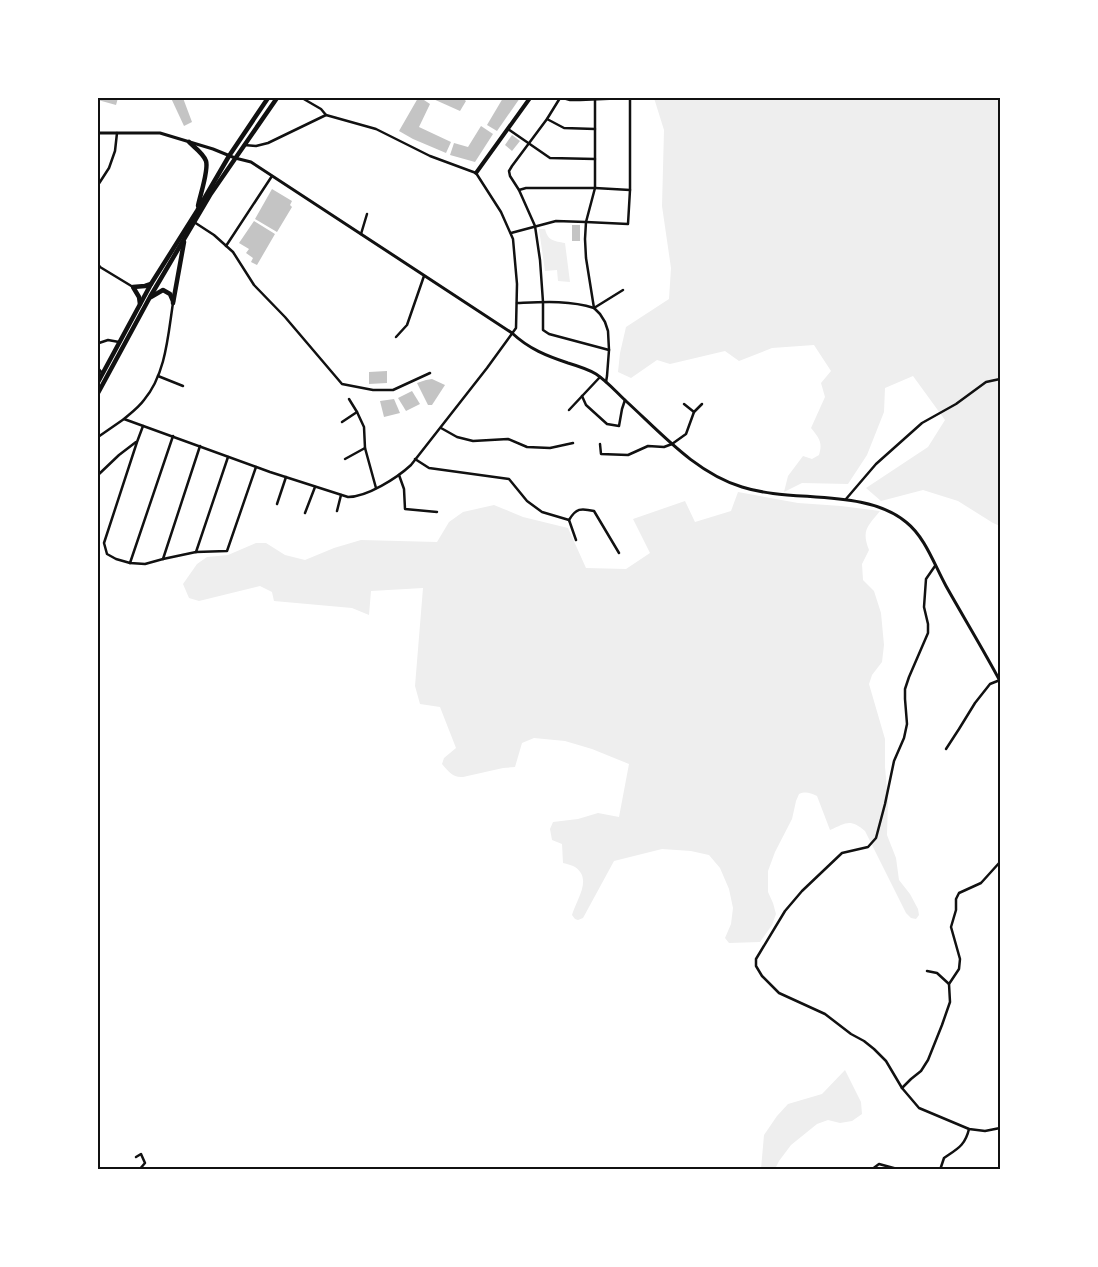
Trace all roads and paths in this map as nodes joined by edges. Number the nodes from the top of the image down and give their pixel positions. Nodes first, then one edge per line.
1 (268, 98) edge
2 (277, 98) edge
3 (302, 98) edge
4 (530, 98) edge
5 (560, 98) edge
6 (563, 98) edge
7 (629, 98) edge
8 (595, 99) junction
9 (326, 115) junction
10 (547, 119) junction
11 (508, 129) junction
12 (595, 129) junction
13 (98, 133) edge
14 (117, 133) junction
15 (189, 142) junction
16 (529, 144) junction
17 (244, 145) junction
18 (229, 156) junction
19 (235, 158) junction
20 (595, 159) junction
21 (476, 173) junction
22 (272, 175) junction
23 (98, 185) edge
24 (595, 188) junction
25 (519, 190) junction
26 (630, 190) junction
27 (197, 211) junction
28 (367, 214) dead end
29 (194, 222) junction
30 (586, 222) junction
31 (535, 226) junction
32 (511, 233) junction
33 (361, 234) junction
34 (184, 238) junction
35 (226, 246) junction
36 (98, 267) edge
37 (424, 276) junction
38 (151, 284) junction
39 (133, 287) junction
40 (623, 290) dead end
41 (150, 298) junction
42 (543, 302) junction
43 (173, 303) junction
44 (516, 303) junction
45 (140, 304) junction
46 (594, 308) junction
47 (98, 320) edge
48 (512, 333) junction
49 (396, 337) dead end
50 (119, 342) junction
51 (98, 343) edge
52 (609, 350) junction
53 (98, 352) edge
54 (98, 368) edge
55 (102, 373) junction
56 (430, 373) dead end
57 (158, 376) junction
58 (600, 377) junction
59 (1000, 379) edge
60 (98, 382) edge
61 (606, 382) junction
62 (182, 386) dead end
63 (98, 393) edge
64 (582, 396) junction
65 (349, 400) dead end
66 (625, 400) junction
67 (684, 404) dead end
68 (702, 404) dead end
69 (569, 410) dead end
70 (357, 412) junction
71 (694, 412) junction
72 (124, 419) junction
73 (342, 422) dead end
74 (143, 426) junction
75 (441, 428) junction
76 (173, 436) junction
77 (98, 438) edge
78 (137, 442) junction
79 (573, 443) dead end
80 (600, 444) dead end
81 (672, 444) junction
82 (200, 446) junction
83 (365, 448) junction
84 (228, 456) junction
85 (345, 459) dead end
86 (415, 459) junction
87 (256, 467) junction
88 (98, 475) edge
89 (399, 476) junction
90 (286, 477) junction
91 (315, 487) junction
92 (376, 488) junction
93 (342, 495) junction
94 (845, 500) junction
95 (277, 504) dead end
96 (337, 511) dead end
97 (437, 512) dead end
98 (305, 513) dead end
99 (569, 520) junction
100 (576, 540) dead end
101 (196, 552) junction
102 (619, 553) dead end
103 (163, 559) junction
104 (130, 563) junction
105 (935, 566) junction
106 (1000, 681) edge
107 (946, 749) dead end
108 (1000, 862) edge
109 (927, 972) dead end
110 (948, 984) junction
111 (902, 1088) junction
112 (1000, 1128) edge
113 (969, 1129) junction
114 (136, 1157) dead end
115 (139, 1170) edge
116 (871, 1170) edge
117 (900, 1170) edge
118 (940, 1170) edge

1 - 18 main road
2 - 17 main road
3 - 9 street
4 - 11 main road
5 - 10 street
6 - 8 street
7 - 8 street
7 - 26 street
8 - 12 street
9 - 17 street
9 - 21 street
10 - 12 street
10 - 16 street
11 - 16 street
11 - 21 main road
12 - 20 street
13 - 14 street
14 - 15 street
14 - 23 street
15 - 18 street
15 - 27 main road
16 - 20 street
16 - 25 street
17 - 19 main road
18 - 19 street
18 - 27 main road
19 - 22 street
19 - 29 main road
20 - 24 street
21 - 32 street
22 - 33 street
22 - 35 street
24 - 25 street
24 - 26 street
24 - 30 street
25 - 31 street
26 - 30 street
27 - 38 main road
28 - 33 street
29 - 34 main road
29 - 35 street
30 - 31 street
30 - 46 street
31 - 32 street
31 - 42 street
32 - 44 street
33 - 37 street
34 - 41 main road
34 - 43 main road
35 - 56 street
36 - 39 street
37 - 48 street
37 - 49 street
38 - 39 main road
38 - 45 main road
39 - 45 main road
40 - 46 street
41 - 43 main road
41 - 63 main road
42 - 44 street
42 - 46 street
42 - 52 street
43 - 57 street
44 - 48 street
45 - 50 main road
46 - 52 street
47 - 51 street
48 - 58 street
48 - 75 street
50 - 51 street
50 - 55 main road
51 - 53 street
52 - 61 street
54 - 55 street
55 - 60 main road
57 - 62 street
57 - 72 street
58 - 61 street
58 - 64 street
59 - 94 street
61 - 66 street
64 - 66 street
64 - 69 street
65 - 70 street
66 - 81 street
67 - 71 street
68 - 71 street
70 - 73 street
70 - 83 street
71 - 81 street
72 - 74 street
72 - 77 street
74 - 76 street
74 - 78 street
75 - 79 street
75 - 86 street
76 - 82 street
76 - 104 street
78 - 88 street
78 - 104 street
80 - 81 street
81 - 94 street
82 - 84 street
82 - 103 street
83 - 85 street
83 - 92 street
84 - 87 street
84 - 101 street
86 - 89 street
86 - 99 street
87 - 90 street
87 - 101 street
89 - 92 street
89 - 97 street
90 - 91 street
90 - 95 street
91 - 93 street
91 - 98 street
92 - 93 street
93 - 96 street
94 - 105 street
99 - 100 street
99 - 102 street
101 - 103 street
103 - 104 street
105 - 106 street
105 - 111 street
106 - 107 street
108 - 110 street
109 - 110 street
110 - 111 street
111 - 113 street
112 - 113 street
113 - 118 street
114 - 115 street
116 - 117 street

